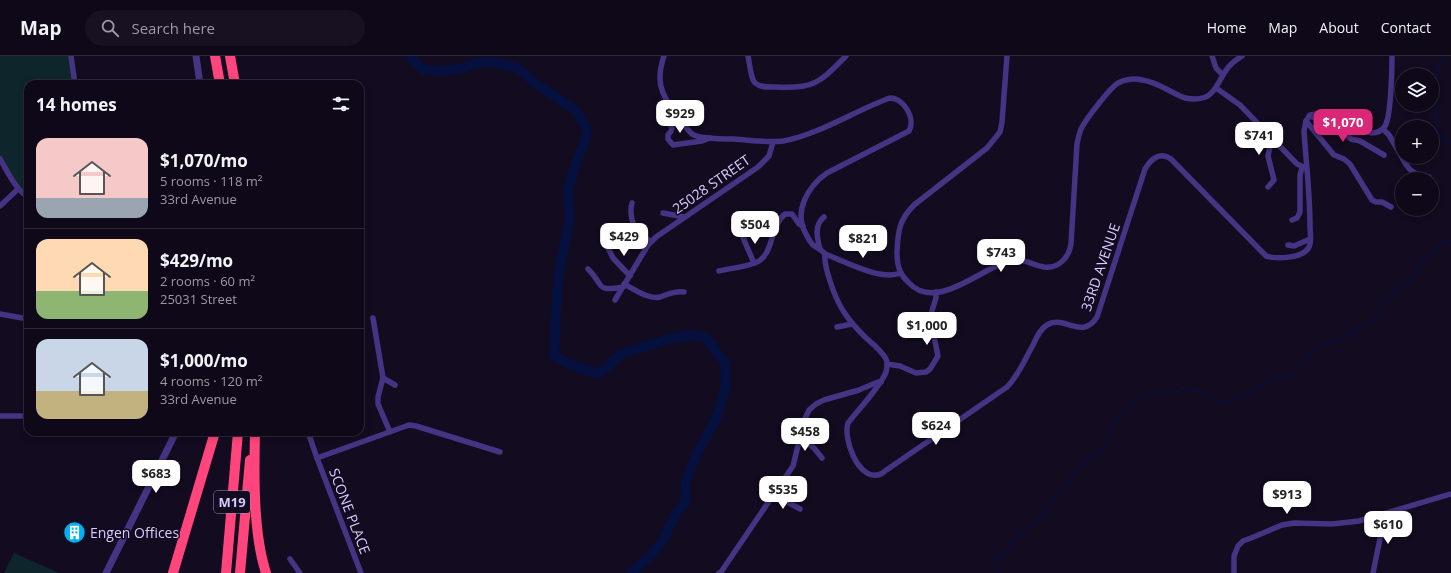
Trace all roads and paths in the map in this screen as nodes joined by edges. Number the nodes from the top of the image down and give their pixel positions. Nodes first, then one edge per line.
1 (71, 56) edge
2 (196, 56) edge
3 (215, 56) edge
4 (230, 56) edge
5 (664, 56) edge
6 (748, 56) edge
7 (846, 56) edge
8 (1007, 56) edge
9 (1212, 56) edge
10 (1242, 56) edge
11 (1392, 56) edge
12 (1223, 75) junction
13 (74, 80) edge
14 (199, 80) edge
15 (219, 80) edge
16 (234, 80) edge
17 (1216, 88) junction
18 (664, 115) dead end
19 (1307, 118) junction
20 (1383, 129) junction
21 (1266, 130) junction
22 (710, 138) junction
23 (773, 142) junction
24 (1395, 145) edge
25 (1384, 155) dead end
26 (0, 159) edge
27 (1406, 164) edge
28 (1304, 168) junction
29 (1413, 172) edge
30 (1268, 187) dead end
31 (18, 189) junction
32 (24, 194) edge
33 (632, 204) dead end
34 (0, 206) edge
35 (1391, 207) dead end
36 (663, 213) dead end
37 (824, 216) dead end
38 (684, 217) junction
39 (1292, 220) dead end
40 (802, 226) junction
41 (741, 233) dead end
42 (1310, 239) junction
43 (652, 241) junction
44 (1288, 245) dead end
45 (608, 248) dead end
46 (820, 249) junction
47 (825, 254) junction
48 (754, 263) junction
49 (588, 269) dead end
50 (719, 271) dead end
51 (901, 274) junction
52 (630, 276) junction
53 (624, 285) junction
54 (684, 292) dead end
55 (936, 292) junction
56 (615, 300) dead end
57 (0, 314) edge
58 (24, 318) edge
59 (373, 318) dead end
60 (852, 324) junction
61 (837, 327) dead end
62 (887, 364) junction
63 (383, 378) junction
64 (881, 382) junction
65 (395, 384) dead end
66 (0, 416) edge
67 (24, 416) edge
68 (390, 432) junction
69 (174, 436) edge
70 (214, 436) edge
71 (238, 436) edge
72 (252, 436) edge
73 (255, 436) edge
74 (309, 436) edge
75 (800, 437) junction
76 (500, 452) dead end
77 (317, 458) junction
78 (822, 458) dead end
79 (1451, 494) edge
80 (775, 495) junction
81 (800, 509) dead end
82 (1385, 514) junction
83 (290, 558) dead end
84 (106, 573) edge
85 (173, 573) edge
86 (226, 573) edge
87 (240, 573) edge
88 (266, 573) edge
89 (300, 573) edge
90 (361, 573) edge
91 (720, 573) edge
92 (1234, 573) edge
93 (1373, 573) edge

1 - 13 street
2 - 14 street
3 - 15 highway
4 - 16 highway
5 - 22 street
6 - 7 street
8 - 51 street
9 - 12 street
10 - 12 street
11 - 20 street
12 - 17 street
17 - 21 street
17 - 55 street
18 - 22 street
19 - 20 street
19 - 25 street
19 - 28 street
19 - 35 street
20 - 24 street
21 - 28 street
21 - 30 street
22 - 23 street
23 - 38 street, 25028 STREET
23 - 40 street
26 - 31 street
27 - 29 street
28 - 39 street
28 - 42 street
31 - 32 street
31 - 34 street
33 - 43 street
36 - 38 street
37 - 46 street
38 - 43 street, 25028 STREET
40 - 46 street
40 - 48 street
41 - 48 street
42 - 44 street
42 - 64 street, 33RD AVENUE
43 - 52 street, 25028 STREET
45 - 52 street
46 - 47 street
47 - 51 street
47 - 60 street
48 - 50 street
49 - 53 street
51 - 55 street
52 - 53 street, 25028 STREET
53 - 54 street
53 - 56 street, 25028 STREET
55 - 62 street
57 - 58 street
59 - 63 street
60 - 61 street
60 - 62 street
62 - 64 street, 33RD AVENUE
63 - 65 street
63 - 68 street
64 - 75 street
66 - 67 street
68 - 76 street, SCONE PLACE
68 - 77 street, SCONE PLACE
69 - 84 street
70 - 85 highway
71 - 86 highway, M19
72 - 87 highway, M19
73 - 88 highway
74 - 77 street
75 - 78 street
75 - 80 street
77 - 90 street, SCONE PLACE
79 - 82 street
80 - 81 street
80 - 91 street
82 - 92 street
82 - 93 street
83 - 89 street

